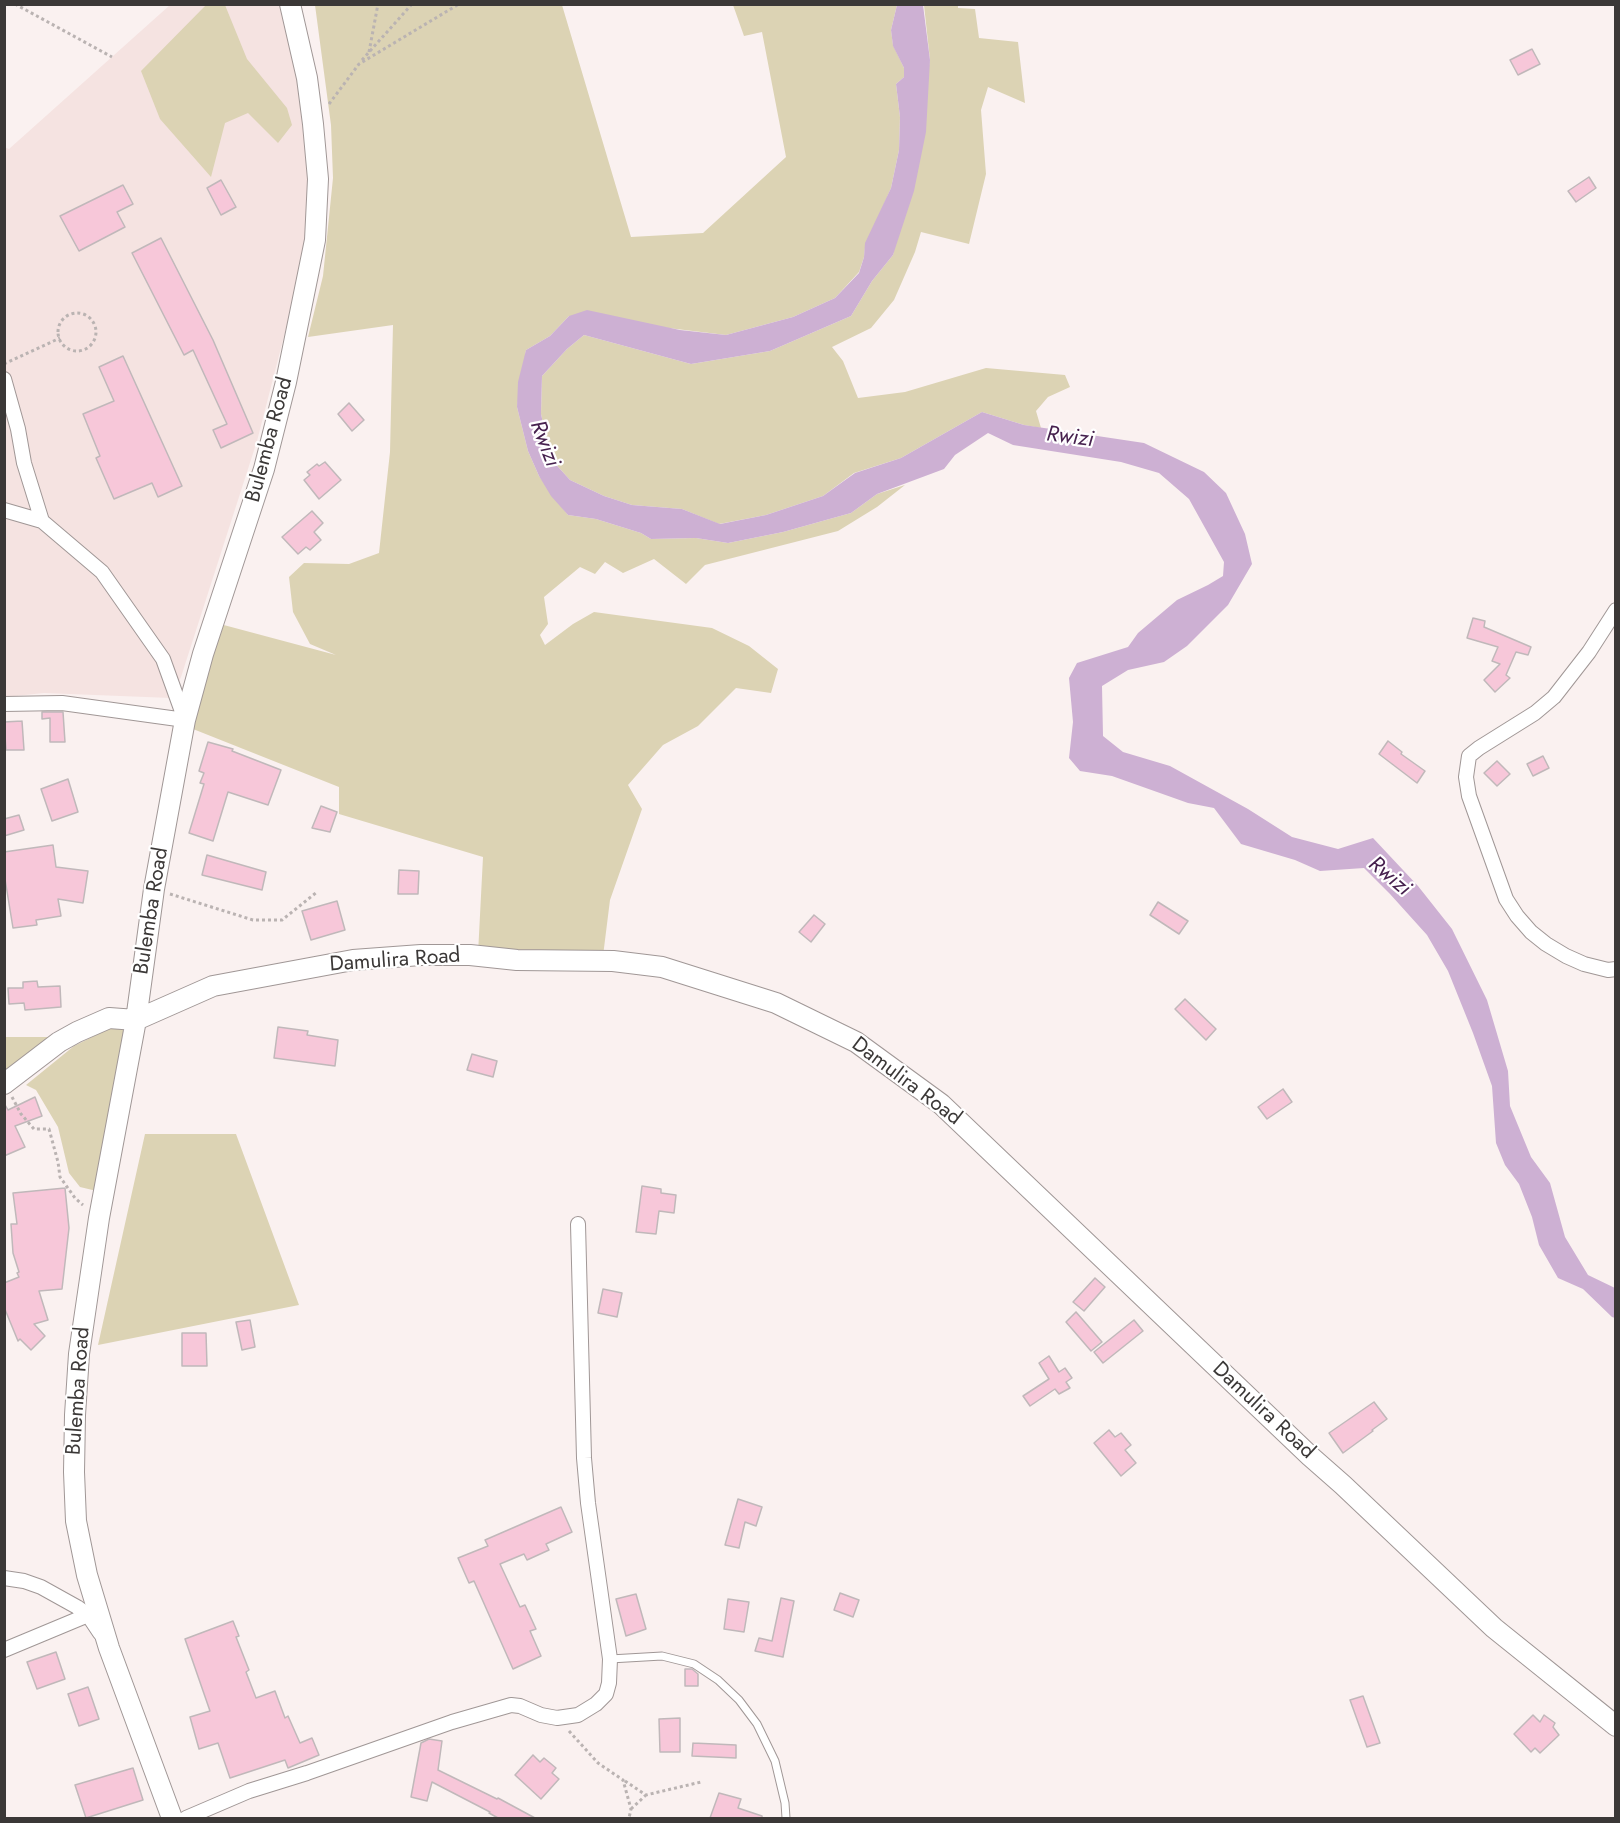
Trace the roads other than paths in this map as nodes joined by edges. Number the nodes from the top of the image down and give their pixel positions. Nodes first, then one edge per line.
1 (290, 4) edge
2 (4, 379) edge
3 (4, 510) edge
4 (42, 521) junction
5 (1616, 610) edge
6 (4, 704) edge
7 (186, 720) junction
8 (1616, 969) edge
9 (136, 1020) junction
10 (7, 1089) edge
11 (578, 1224) dead end
12 (4, 1578) edge
13 (88, 1615) junction
14 (109, 1648) junction
15 (4, 1650) edge
16 (610, 1659) junction
17 (1616, 1726) edge
18 (172, 1818) edge
19 (186, 1818) edge
20 (786, 1818) edge

1 - 7 street, Bulemba Road
2 - 4 street
3 - 4 street
4 - 7 street
5 - 8 street
6 - 7 street
7 - 9 street, Bulemba Road
9 - 10 street, Damulira Road
9 - 14 street, Bulemba Road
9 - 17 street, Damulira Road
11 - 16 street
12 - 13 street
13 - 14 street
13 - 15 street
14 - 18 street, Bulemba Road
16 - 19 street
16 - 20 lane

